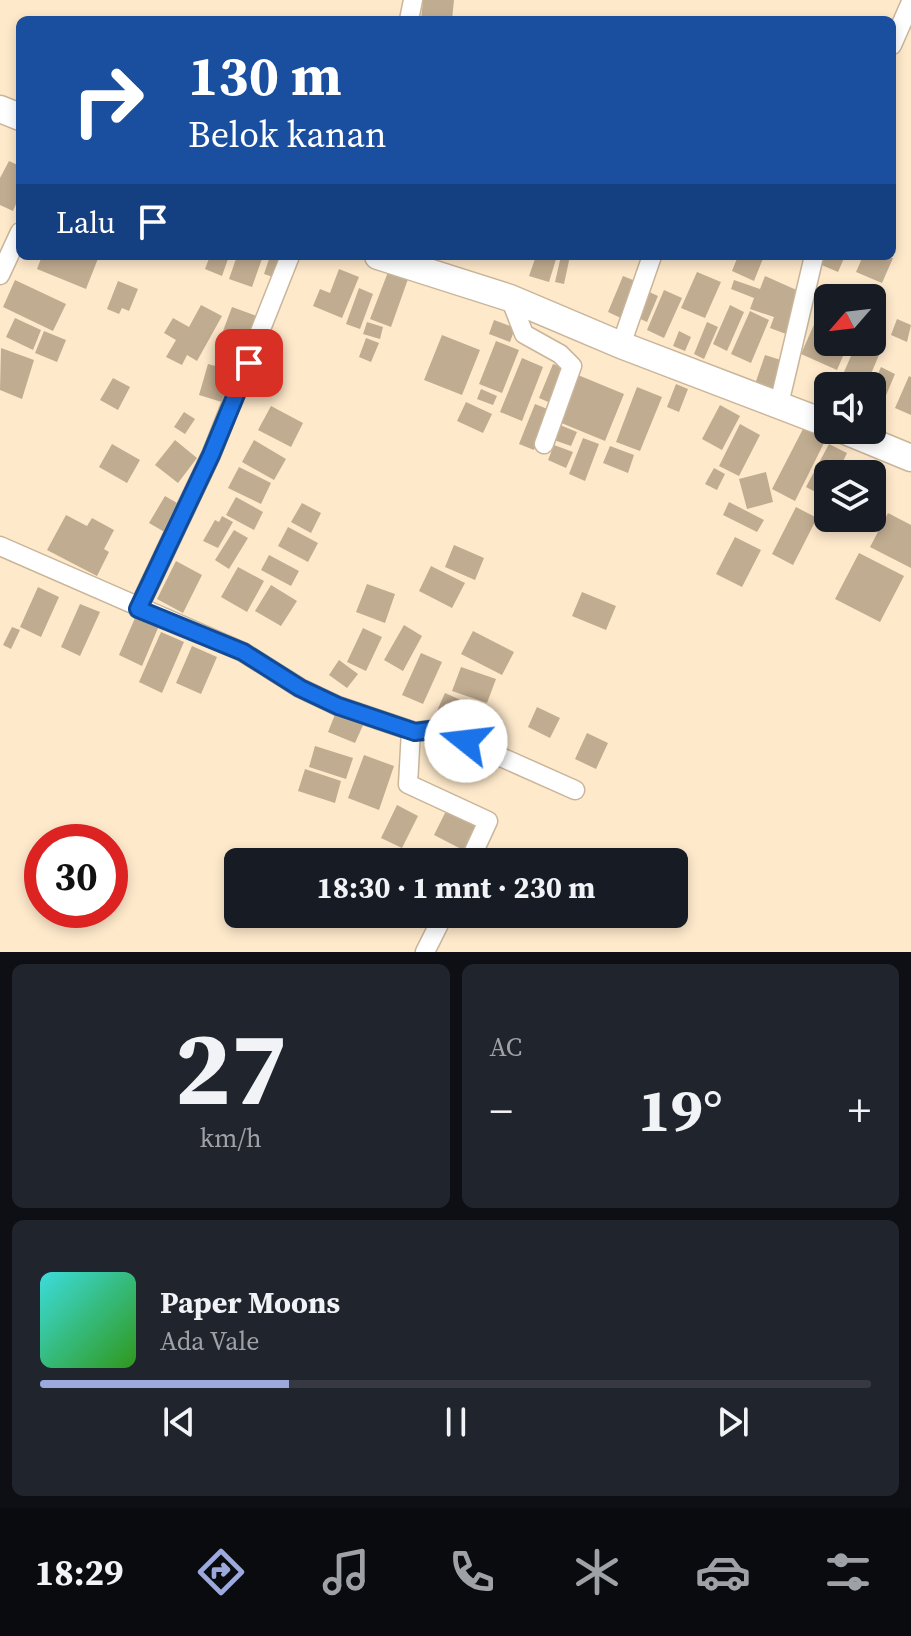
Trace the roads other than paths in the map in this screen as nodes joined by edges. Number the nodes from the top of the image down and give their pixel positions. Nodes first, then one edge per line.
1 (911, 2) edge
2 (896, 36) edge
3 (16, 241) edge
4 (288, 260) edge
5 (391, 260) edge
6 (651, 260) edge
7 (813, 260) edge
8 (0, 275) edge
9 (510, 298) junction
10 (621, 345) junction
11 (779, 404) junction
12 (814, 418) edge
13 (544, 444) dead end
14 (882, 444) edge
15 (910, 454) edge
16 (0, 546) edge
17 (138, 609) junction
18 (411, 731) junction
19 (575, 790) dead end
20 (475, 848) edge
21 (437, 928) edge
22 (425, 952) edge

1 - 2 street
3 - 8 street
4 - 17 street
5 - 9 street
6 - 10 street
7 - 11 street
9 - 10 street
9 - 13 street
10 - 11 street
11 - 12 street
14 - 15 street
16 - 17 street
17 - 18 street
18 - 19 street
18 - 20 street
21 - 22 street

